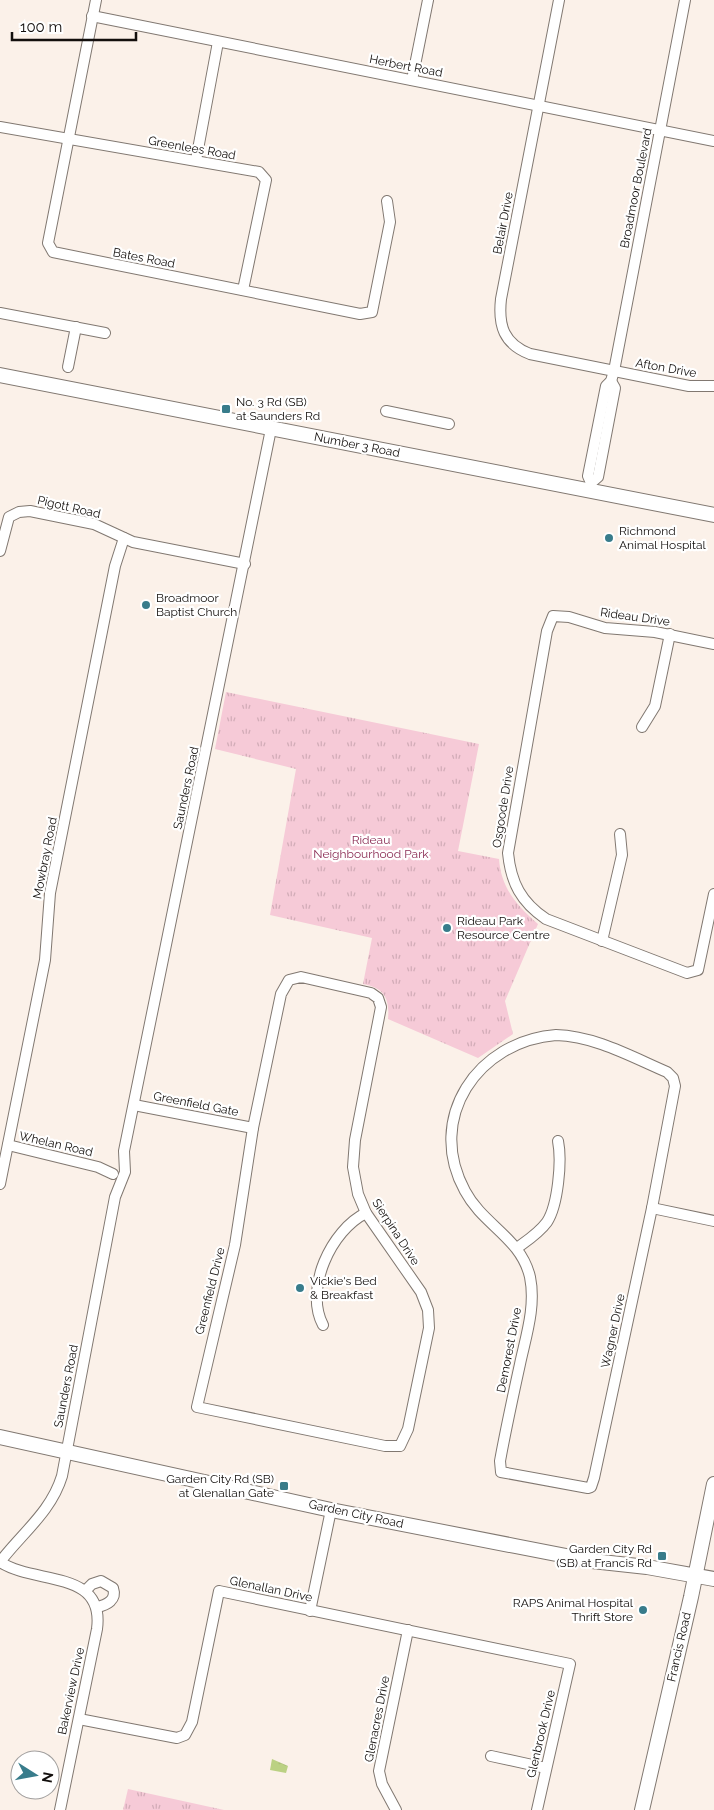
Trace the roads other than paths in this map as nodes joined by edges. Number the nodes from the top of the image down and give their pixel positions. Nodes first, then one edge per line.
1 (96, 0) edge
2 (428, 0) edge
3 (559, 0) edge
4 (685, 0) edge
5 (92, 16) junction
6 (218, 42) junction
7 (412, 80) junction
8 (538, 106) junction
9 (0, 127) edge
10 (659, 130) junction
11 (67, 139) junction
12 (714, 142) edge
13 (196, 160) junction
14 (387, 200) dead end
15 (243, 290) junction
16 (0, 313) edge
17 (76, 328) junction
18 (105, 333) dead end
19 (68, 367) dead end
20 (0, 375) edge
21 (612, 376) junction
22 (714, 386) edge
23 (386, 411) dead end
24 (449, 424) dead end
25 (271, 429) junction
26 (591, 487) junction
27 (714, 515) edge
28 (124, 538) junction
29 (0, 551) edge
30 (245, 564) junction
31 (553, 616) joint
32 (670, 634) junction
33 (714, 644) edge
34 (642, 727) dead end
35 (620, 834) dead end
36 (714, 894) edge
37 (602, 941) junction
38 (289, 980) joint
39 (673, 1078) joint
40 (134, 1105) junction
41 (253, 1128) junction
42 (558, 1141) dead end
43 (8, 1145) junction
44 (118, 1170) junction
45 (0, 1184) edge
46 (652, 1208) junction
47 (366, 1213) junction
48 (714, 1220) edge
49 (517, 1248) junction
50 (323, 1326) dead end
51 (0, 1437) edge
52 (400, 1446) joint
53 (67, 1451) junction
54 (500, 1461) joint
55 (714, 1484) edge
56 (331, 1510) junction
57 (0, 1562) edge
58 (695, 1576) junction
59 (714, 1579) edge
60 (86, 1590) junction
61 (97, 1607) junction
62 (310, 1611) junction
63 (408, 1630) junction
64 (570, 1664) joint
65 (78, 1719) junction
66 (492, 1756) dead end
67 (546, 1768) junction
68 (60, 1810) edge
69 (396, 1810) edge
70 (537, 1810) edge
71 (642, 1810) edge

1 - 5 street, Bates Road
2 - 7 street
3 - 8 street, Belair Drive
4 - 10 street, Broadmoor Boulevard
5 - 6 street, Herbert Road
5 - 11 street, Bates Road
6 - 7 street, Herbert Road
6 - 13 street
7 - 8 street, Herbert Road
8 - 10 street, Herbert Road
8 - 21 street, Belair Drive
9 - 11 street, Greenlees Road
10 - 12 street, Herbert Road
10 - 21 street, Broadmoor Boulevard
11 - 13 street, Greenlees Road
11 - 15 street, Bates Road
13 - 15 street, Greenlees Road
14 - 15 street, Bates Road
16 - 17 street
17 - 18 street
17 - 19 street
20 - 25 street, Number 3 Road
21 - 22 street, Afton Drive
21 - 26 street, Broadmoor Boulevard
23 - 24 street
25 - 26 street, Number 3 Road
25 - 30 street, Saunders Road
26 - 27 street, Number 3 Road
28 - 29 street, Pigott Road
28 - 30 street, Pigott Road
28 - 43 street, Mowbray Road
30 - 40 street, Saunders Road
31 - 32 street, Rideau Drive
31 - 37 street, Osgoode Drive
32 - 33 street, Rideau Drive
32 - 34 street
35 - 37 street
36 - 37 street, Osgoode Drive
38 - 41 street, Greenfield Drive
38 - 47 street, Sierpina Drive
39 - 46 street, Wagner Drive
39 - 49 street, Demorest Drive
40 - 41 street, Greenfield Gate
40 - 44 street, Saunders Road
41 - 52 street, Greenfield Drive
42 - 49 street
43 - 44 street, Whelan Road
43 - 45 street, Mowbray Road
44 - 53 street, Saunders Road
46 - 48 street
46 - 54 street, Wagner Drive
47 - 50 street
47 - 52 street, Sierpina Drive
49 - 54 street, Demorest Drive
51 - 53 street, Garden City Road
53 - 56 street, Garden City Road
53 - 57 street, Saunders Road
55 - 58 street, Francis Road
56 - 58 street, Garden City Road
56 - 62 street
57 - 60 street
58 - 59 street, Garden City Road
58 - 71 street, Francis Road
60 - 61 street
60 - 61 street
61 - 65 street, Bakerview Drive
62 - 63 street, Glenallan Drive
62 - 65 street, Glenallan Drive
63 - 64 street, Glenallan Drive
63 - 69 street, Glenacres Drive
64 - 67 street, Glenbrook Drive
65 - 68 street, Bakerview Drive
66 - 67 street
67 - 70 street, Glenbrook Drive

